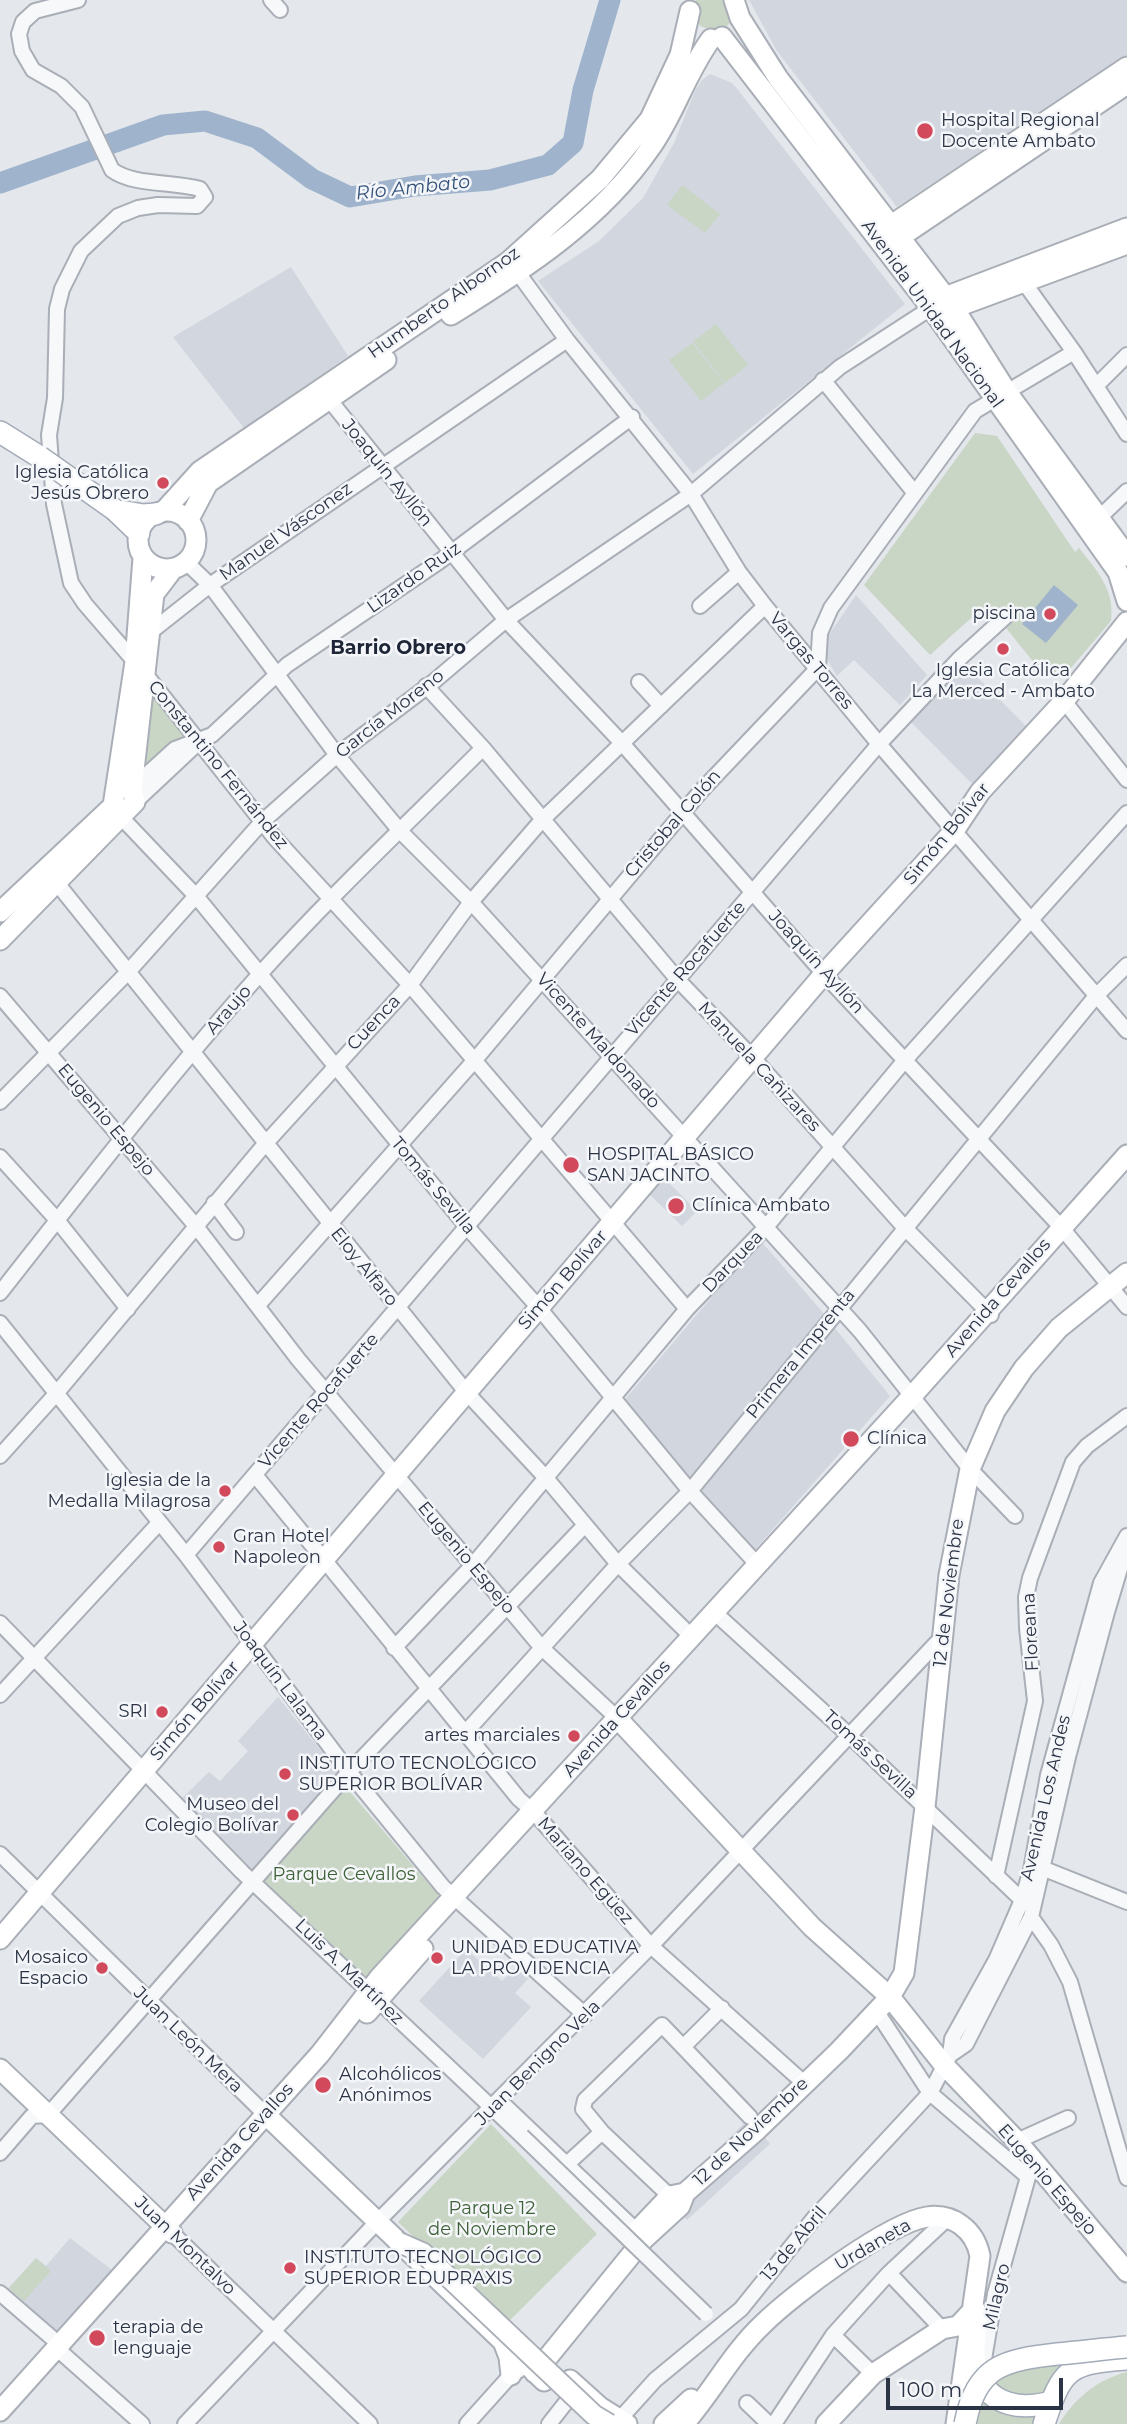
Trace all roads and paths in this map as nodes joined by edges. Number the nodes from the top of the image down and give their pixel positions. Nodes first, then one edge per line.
1 (78, 0) edge
2 (690, 6) edge
3 (737, 9) edge
4 (717, 38) junction
5 (1127, 67) edge
6 (1127, 84) edge
7 (1127, 228) edge
8 (887, 237) junction
9 (1127, 244) edge
10 (514, 267) junction
11 (1023, 281) junction
12 (943, 304) junction
13 (567, 340) junction
14 (1074, 352) junction
15 (1127, 355) edge
16 (823, 380) junction
17 (1096, 386) junction
18 (325, 394) junction
19 (1000, 395) junction
20 (632, 417) junction
21 (0, 432) edge
22 (1127, 434) edge
23 (382, 466) junction
24 (1127, 491) edge
25 (914, 492) junction
26 (691, 494) junction
27 (115, 510) junction
28 (159, 513) junction
29 (1100, 517) junction
30 (188, 521) junction
31 (139, 533) junction
32 (451, 553) junction
33 (1127, 556) edge
34 (144, 558) junction
35 (179, 565) junction
36 (738, 572) junction
37 (210, 585) junction
38 (1127, 601) edge
39 (700, 606) dead end
40 (765, 606) junction
41 (1005, 617) dead end
42 (506, 620) junction
43 (1127, 622) edge
44 (148, 634) junction
45 (818, 668) junction
46 (141, 669) junction
47 (277, 674) junction
48 (639, 682) dead end
49 (426, 686) junction
50 (1064, 701) junction
51 (661, 706) junction
52 (199, 742) junction
53 (621, 742) junction
54 (879, 744) junction
55 (483, 748) junction
56 (337, 755) junction
57 (1127, 780) edge
58 (134, 795) junction
59 (117, 811) junction
60 (1127, 813) edge
61 (681, 814) junction
62 (542, 820) junction
63 (262, 822) junction
64 (400, 831) junction
65 (954, 831) junction
66 (56, 882) junction
67 (753, 891) junction
68 (196, 897) junction
69 (610, 897) junction
70 (330, 899) junction
71 (471, 902) junction
72 (0, 912) edge
73 (1032, 922) junction
74 (0, 940) edge
75 (1127, 965) edge
76 (128, 972) junction
77 (824, 974) junction
78 (259, 975) junction
79 (542, 979) junction
80 (678, 980) junction
81 (410, 985) junction
82 (0, 996) edge
83 (1096, 996) junction
84 (1127, 1031) edge
85 (48, 1051) junction
86 (194, 1051) junction
87 (611, 1055) junction
88 (753, 1058) junction
89 (905, 1060) junction
90 (474, 1061) junction
91 (333, 1067) junction
92 (0, 1102) edge
93 (686, 1137) junction
94 (123, 1139) junction
95 (541, 1139) junction
96 (979, 1139) junction
97 (264, 1144) junction
98 (400, 1146) junction
99 (832, 1146) junction
100 (1127, 1155) edge
101 (0, 1157) edge
102 (1127, 1169) edge
103 (214, 1203) junction
104 (57, 1220) junction
105 (614, 1220) junction
106 (195, 1225) junction
107 (330, 1225) junction
108 (766, 1227) junction
109 (468, 1228) junction
110 (905, 1228) junction
111 (1063, 1229) junction
112 (236, 1231) dead end
113 (1127, 1273) edge
114 (1110, 1285) junction
115 (0, 1293) edge
116 (258, 1305) junction
117 (838, 1307) junction
118 (1127, 1307) edge
119 (128, 1308) junction
120 (539, 1308) junction
121 (687, 1309) junction
122 (398, 1310) junction
123 (989, 1312) junction
124 (0, 1324) edge
125 (326, 1390) junction
126 (467, 1393) junction
127 (55, 1395) junction
128 (612, 1398) junction
129 (914, 1399) junction
130 (1127, 1416) edge
131 (0, 1456) edge
132 (970, 1469) junction
133 (255, 1475) junction
134 (396, 1476) junction
135 (546, 1478) junction
136 (690, 1491) junction
137 (1015, 1516) dead end
138 (159, 1523) junction
139 (584, 1524) junction
140 (1127, 1536) edge
141 (186, 1555) junction
142 (326, 1560) junction
143 (756, 1563) junction
144 (618, 1564) junction
145 (1125, 1565) edge
146 (472, 1566) junction
147 (506, 1605) junction
148 (717, 1614) junction
149 (0, 1622) edge
150 (691, 1636) junction
151 (943, 1636) junction
152 (253, 1643) junction
153 (394, 1648) junction
154 (542, 1648) junction
155 (34, 1659) junction
156 (427, 1688) junction
157 (0, 1695) edge
158 (623, 1723) junction
159 (465, 1733) junction
160 (850, 1736) junction
161 (143, 1771) junction
162 (349, 1772) junction
163 (925, 1807) junction
164 (536, 1816) junction
165 (740, 1852) junction
166 (0, 1854) edge
167 (1042, 1868) junction
168 (996, 1876) junction
169 (254, 1881) junction
170 (38, 1894) junction
171 (458, 1899) junction
172 (1022, 1900) junction
173 (1127, 1902) edge
174 (1031, 1917) junction
175 (0, 1938) edge
176 (652, 1946) junction
177 (375, 1995) junction
178 (890, 1997) junction
179 (149, 2002) junction
180 (722, 2008) junction
181 (877, 2012) junction
182 (585, 2015) junction
183 (684, 2046) junction
184 (947, 2060) junction
185 (0, 2068) edge
186 (804, 2083) junction
187 (965, 2090) junction
188 (930, 2093) junction
189 (944, 2104) junction
190 (496, 2105) junction
191 (48, 2115) junction
192 (268, 2117) junction
193 (750, 2117) dead end
194 (1068, 2118) dead end
195 (602, 2132) junction
196 (1017, 2141) junction
197 (0, 2152) edge
198 (567, 2164) junction
199 (1127, 2178) edge
200 (679, 2198) junction
201 (948, 2218) junction
202 (377, 2222) junction
203 (168, 2229) junction
204 (641, 2235) junction
205 (398, 2242) junction
206 (1127, 2272) edge
207 (889, 2273) junction
208 (0, 2293) edge
209 (974, 2309) junction
210 (719, 2324) junction
211 (942, 2329) junction
212 (273, 2331) junction
213 (833, 2335) junction
214 (1127, 2347) edge
215 (61, 2349) junction
216 (732, 2359) junction
217 (1127, 2359) edge
218 (525, 2371) junction
219 (873, 2374) junction
220 (980, 2381) junction
221 (567, 2401) junction
222 (1051, 2402) junction
223 (747, 2403) dead end
224 (0, 2411) edge
225 (623, 2421) edge
226 (0, 2424) edge
227 (142, 2424) edge
228 (185, 2424) edge
229 (370, 2424) edge
230 (467, 2424) edge
231 (550, 2424) edge
232 (592, 2424) edge
233 (664, 2424) edge
234 (684, 2424) edge
235 (771, 2424) edge
236 (826, 2424) edge
237 (956, 2424) edge
238 (965, 2424) edge
239 (974, 2424) edge
240 (1044, 2424) edge

1 - 46 street, Constantino Fernández
2 - 4 street, Avenida Unidad Nacional
2 - 10 street, Humberto Albornoz
3 - 4 street, Humberto Albornoz
3 - 8 street, Avenida Unidad Nacional
4 - 8 street, Avenida Unidad Nacional
4 - 10 street, Humberto Albornoz
5 - 8 street
6 - 8 street
7 - 12 street
8 - 12 street, Avenida Unidad Nacional
9 - 11 street
10 - 13 street, Vargas Torres
10 - 18 street, Humberto Albornoz
11 - 12 street
11 - 14 street
12 - 16 street, García Moreno
12 - 19 street, Avenida Unidad Nacional
13 - 20 street, Vargas Torres
13 - 23 street, Manuel Vásconez
14 - 17 street
14 - 19 street
15 - 17 street
16 - 25 street
16 - 26 street, García Moreno
17 - 22 street
18 - 23 street, Joaquín Ayllón
18 - 28 street, Humberto Albornoz
18 - 30 street, Humberto Albornoz
19 - 25 street
19 - 29 street, Avenida Unidad Nacional
19 - 38 street, Avenida Unidad Nacional
20 - 26 street, Vargas Torres
20 - 32 street, Lizardo Ruiz
21 - 27 main road, bridge
23 - 32 street, Joaquín Ayllón
23 - 37 street, Manuel Vásconez
24 - 29 street
25 - 45 street
26 - 36 street, Vargas Torres
26 - 42 street, García Moreno
27 - 28 main road
27 - 31 main road
28 - 30 street
28 - 31 street
29 - 33 street, Avenida Unidad Nacional
30 - 35 street
31 - 34 street
32 - 42 street, Joaquín Ayllón
32 - 47 street, Lizardo Ruiz
34 - 35 street
34 - 46 street
35 - 37 street, Vicente Maldonado
35 - 44 street
36 - 39 street
36 - 40 street, Vargas Torres
37 - 44 street, Manuel Vásconez
37 - 47 street, Vicente Maldonado
40 - 45 street, Vargas Torres
40 - 51 street, Cuenca
41 - 54 street, Vicente Rocafuerte
42 - 49 street, García Moreno
42 - 53 street, Joaquín Ayllón
43 - 50 street, Simón Bolívar
44 - 46 street
45 - 54 street, Vargas Torres
45 - 61 street, Cristobal Colón
46 - 52 street, Constantino Fernández
46 - 58 street
46 - 59 street
47 - 52 street, Lizardo Ruiz
47 - 56 street, Vicente Maldonado
48 - 51 street
49 - 55 street, Manuela Cañizares
49 - 56 street, García Moreno
50 - 57 street
50 - 65 street, Simón Bolívar
51 - 53 street, Cuenca
52 - 58 street, Lizardo Ruiz
52 - 63 street, Constantino Fernández
53 - 61 street, Joaquín Ayllón
53 - 62 street, Cuenca
54 - 65 street, Vargas Torres
54 - 67 street, Vicente Rocafuerte
55 - 62 street, Manuela Cañizares
55 - 64 street, Araujo
56 - 63 street, García Moreno
56 - 64 street, Vicente Maldonado
58 - 59 street, Lizardo Ruiz
59 - 66 street, Lizardo Ruiz
59 - 68 street, Tomás Sevilla
59 - 72 street, Lizardo Ruiz
60 - 73 street, Darquea
61 - 67 street, Joaquín Ayllón
61 - 69 street, Cristobal Colón
62 - 69 street, Manuela Cañizares
62 - 71 street, Cuenca
63 - 68 street, García Moreno
63 - 70 street, Constantino Fernández
64 - 70 street, Araujo
64 - 71 street, Vicente Maldonado
65 - 73 street, Vargas Torres
65 - 77 street, Simón Bolívar
66 - 74 street, Lizardo Ruiz
66 - 76 street, Eloy Alfaro
67 - 77 street, Joaquín Ayllón
67 - 80 street, Vicente Rocafuerte
68 - 76 street, García Moreno
68 - 78 street, Tomás Sevilla
69 - 79 street, Cristobal Colón
69 - 80 street, Manuela Cañizares
70 - 78 street, Araujo
70 - 81 street, Constantino Fernández
71 - 79 street, Vicente Maldonado
71 - 81 street, Cuenca
73 - 83 street, Vargas Torres
73 - 89 street, Darquea
75 - 83 street, Primera Imprenta
76 - 85 street, García Moreno
76 - 86 street, Eloy Alfaro
77 - 88 street, Simón Bolívar
77 - 89 street, Joaquín Ayllón
78 - 86 street, Araujo
78 - 91 street, Tomás Sevilla
79 - 87 street, Vicente Maldonado
79 - 90 street, Cristobal Colón
80 - 87 street, Vicente Rocafuerte
80 - 88 street, Manuela Cañizares
81 - 90 street, Constantino Fernández
81 - 91 street, Cuenca
82 - 85 street, Eugenio Espejo
83 - 84 street, Vargas Torres
83 - 96 street, Primera Imprenta
85 - 92 street, García Moreno
85 - 94 street, Eugenio Espejo
86 - 94 street, Araujo
86 - 97 street, Eloy Alfaro
87 - 93 street, Vicente Maldonado
87 - 95 street, Vicente Rocafuerte
88 - 93 street, Simón Bolívar
88 - 99 street, Manuela Cañizares
89 - 96 street, Joaquín Ayllón
89 - 99 street, Darquea
90 - 95 street, Constantino Fernández
90 - 98 street, Cristobal Colón
91 - 97 street, Cuenca
91 - 98 street, Tomás Sevilla
93 - 105 street, Simón Bolívar
93 - 108 street, Vicente Maldonado
94 - 104 street, Araujo
94 - 106 street, Eugenio Espejo
95 - 105 street, Constantino Fernández
95 - 109 street, Vicente Rocafuerte
96 - 110 street, Primera Imprenta
96 - 111 street, Joaquín Ayllón
97 - 103 street, Cuenca
97 - 107 street, Eloy Alfaro
98 - 107 street, Cristobal Colón
98 - 109 street, Tomás Sevilla
99 - 108 street, Darquea
99 - 110 street, Manuela Cañizares
100 - 111 street, Avenida Cevallos
101 - 104 street
102 - 111 street, Avenida Cevallos
103 - 106 street, Cuenca
103 - 112 street
104 - 115 street, Araujo
104 - 119 street
105 - 120 street, Simón Bolívar
105 - 121 street, Constantino Fernández
106 - 116 street, Eugenio Espejo
106 - 119 street, Cuenca
107 - 116 street, Cristobal Colón
107 - 122 street, Eloy Alfaro
108 - 117 street, Vicente Maldonado
108 - 121 street, Darquea
109 - 120 street, Tomás Sevilla
109 - 122 street, Vicente Rocafuerte
110 - 117 street, Primera Imprenta
110 - 123 street, Manuela Cañizares
111 - 114 street, Joaquín Ayllón
111 - 123 street, Avenida Cevallos
113 - 114 street, 12 de Noviembre
114 - 118 street, Joaquín Ayllón
114 - 132 street, 12 de Noviembre
116 - 125 street, Eugenio Espejo
117 - 129 street, Vicente Maldonado
117 - 136 street, Primera Imprenta
119 - 127 street, Cuenca
120 - 126 street, Simón Bolívar
120 - 128 street, Tomás Sevilla
121 - 128 street, Darquea
122 - 125 street, Vicente Rocafuerte
122 - 126 street, Eloy Alfaro
123 - 129 street, Avenida Cevallos
124 - 127 street, Joaquín Lalama
125 - 133 street, Vicente Rocafuerte
125 - 134 street, Eugenio Espejo
126 - 134 street, Simón Bolívar
126 - 135 street, Eloy Alfaro
127 - 131 street, Cuenca
127 - 138 street, Joaquín Lalama
128 - 135 street, Darquea
128 - 136 street, Tomás Sevilla
129 - 132 street, Vicente Maldonado
129 - 143 street, Avenida Cevallos
129 - 148 street, Avenida Cevallos
130 - 168 street, Floreana
132 - 137 street, Vicente Maldonado
132 - 151 street, 12 de Noviembre
133 - 141 street, Vicente Rocafuerte
133 - 142 street, Mariano Egüez
134 - 142 street, Simón Bolívar
134 - 146 street, Eugenio Espejo
135 - 139 street, Eloy Alfaro
135 - 146 street, Darquea
136 - 143 street, Tomás Sevilla
136 - 144 street, Primera Imprenta
138 - 141 street, Joaquín Lalama
138 - 155 street
139 - 144 street, Eloy Alfaro
139 - 147 street
140 - 172 street, Avenida Los Andes
141 - 152 street, Joaquín Lalama
142 - 152 street, Simón Bolívar
142 - 153 street, Mariano Egüez
143 - 148 street, Avenida Cevallos
144 - 150 street, Eloy Alfaro
144 - 154 street, Primera Imprenta
145 - 167 street, Avenida Los Andes
146 - 147 street, Eugenio Espejo
146 - 153 street, Darquea
147 - 154 street, Eugenio Espejo
147 - 156 street
148 - 150 street, Avenida Cevallos
148 - 158 street, Avenida Cevallos
148 - 160 street, Tomás Sevilla
149 - 155 street, Luis A. Martínez
150 - 158 street, Avenida Cevallos
151 - 160 street, Juan Benigno Vela
151 - 163 street, 12 de Noviembre
152 - 161 street, Simón Bolívar
152 - 162 street, Joaquín Lalama
153 - 156 street, Mariano Egüez
154 - 158 street, Eugenio Espejo
154 - 159 street, Primera Imprenta
155 - 157 street
155 - 161 street, Luis A. Martínez
156 - 159 street, Mariano Egüez
156 - 162 street
158 - 164 street, Avenida Cevallos
158 - 165 street, Eugenio Espejo
159 - 164 street, Mariano Egüez
160 - 163 street, Tomás Sevilla
160 - 165 street, Juan Benigno Vela
161 - 169 street, Luis A. Martínez
161 - 170 street, Simón Bolívar
162 - 169 street
162 - 171 street, Joaquín Lalama
163 - 168 street, Tomás Sevilla
163 - 178 street, 12 de Noviembre
164 - 171 street, Avenida Cevallos
164 - 176 street, Mariano Egüez
165 - 176 street, Juan Benigno Vela
165 - 178 street, Eugenio Espejo
166 - 170 street, Juan León Mera
167 - 173 street
167 - 174 street, Avenida Los Andes
168 - 172 street, Tomás Sevilla
169 - 177 street, Luis A. Martínez
169 - 179 street
170 - 175 street, Simón Bolívar
170 - 179 street, Juan León Mera
171 - 177 street, Avenida Cevallos
171 - 182 street, Joaquín Lalama
172 - 184 street, Avenida Los Andes
174 - 184 street, Avenida Los Andes
174 - 199 street
176 - 180 street, Mariano Egüez
176 - 182 street, Juan Benigno Vela
177 - 190 street, Luis A. Martínez
177 - 192 street, Avenida Cevallos
178 - 181 street, 12 de Noviembre
178 - 184 street, Eugenio Espejo
179 - 191 street
179 - 192 street, Juan León Mera
180 - 183 street
180 - 186 street, Mariano Egüez
181 - 186 street, 12 de Noviembre
181 - 188 street
182 - 190 street, Juan Benigno Vela
183 - 193 street
183 - 195 street
184 - 187 street, Eugenio Espejo
184 - 188 street, 13 de Abril
185 - 191 street, Juan Montalvo
186 - 200 street, 12 de Noviembre
187 - 189 street
187 - 196 street, Eugenio Espejo
188 - 189 street
188 - 210 street, 13 de Abril
189 - 220 street, Milagro
190 - 198 street, Luis A. Martínez
190 - 202 street, Juan Benigno Vela
190 - 210 street, Luis A. Martínez, bridge
191 - 197 street
191 - 203 street, Juan Montalvo
192 - 202 street, Juan León Mera
192 - 203 street, Avenida Cevallos
194 - 196 street
195 - 198 street
195 - 200 street
196 - 206 street, Eugenio Espejo
198 - 204 street, Luis A. Martínez
200 - 204 street, 12 de Noviembre
201 - 207 street
201 - 209 street
201 - 216 street, Urdaneta
202 - 205 street, Juan León Mera
202 - 212 street, Juan Benigno Vela
203 - 212 street, Juan Montalvo
203 - 215 street, Avenida Cevallos
204 - 218 street, 12 de Noviembre
205 - 218 street, Juan León Mera
205 - 225 street, bridge
207 - 211 street
207 - 213 street
208 - 215 street
209 - 211 street
209 - 220 main road
209 - 237 street
210 - 225 street, 13 de Abril
211 - 219 street
212 - 228 street, Juan Benigno Vela
212 - 229 street, Juan Montalvo
213 - 219 street
213 - 235 street
214 - 238 main road, bridge
215 - 224 street, Avenida Cevallos
215 - 226 street, Avenida Cevallos
215 - 227 street
216 - 233 street
216 - 234 street, Urdaneta
217 - 222 main road
218 - 221 street, Juan León Mera
218 - 225 street, Juan León Mera
218 - 230 street
219 - 236 street
220 - 222 main road
220 - 239 street, Milagro
221 - 231 street
221 - 232 street, Juan León Mera
222 - 240 main road
223 - 235 street

